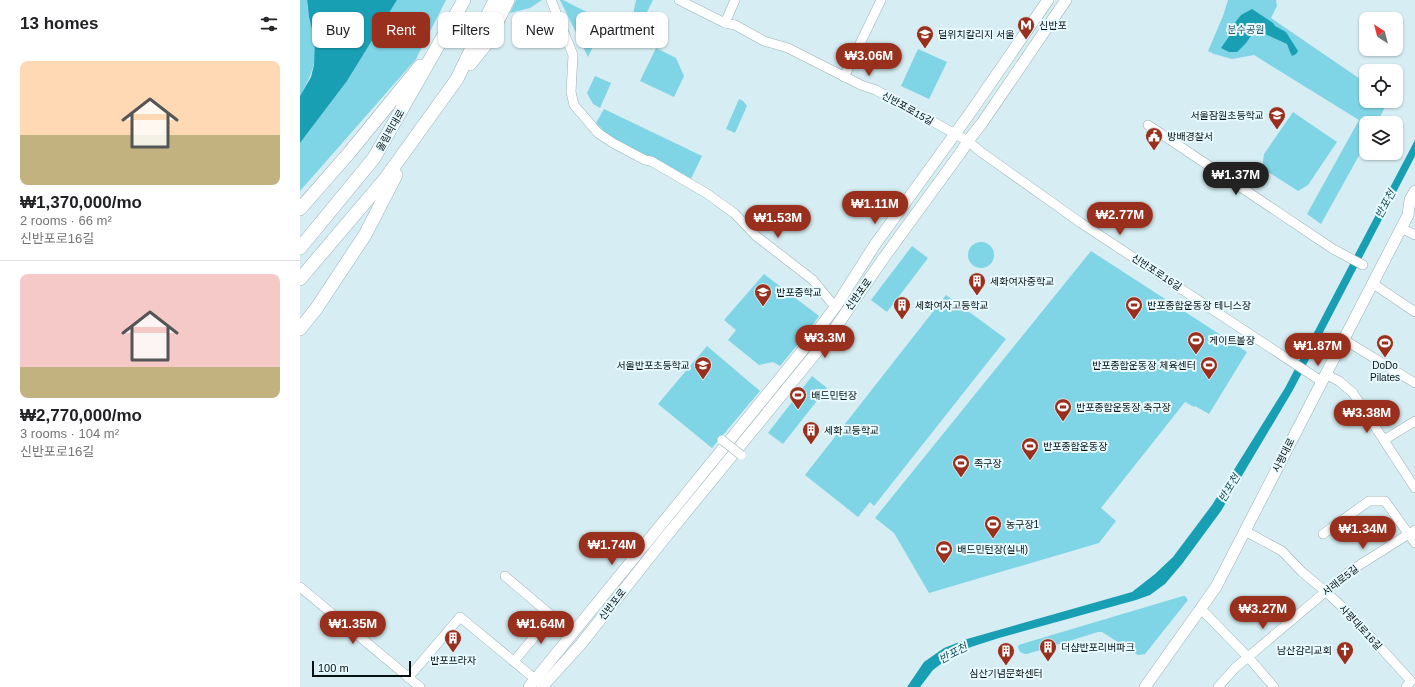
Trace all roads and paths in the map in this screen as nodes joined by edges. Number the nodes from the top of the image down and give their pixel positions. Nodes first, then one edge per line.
1 (464, 0) edge
2 (495, 0) edge
3 (508, 0) edge
4 (551, 0) edge
5 (679, 0) edge
6 (735, 0) edge
7 (881, 0) edge
8 (1048, 0) edge
9 (1066, 0) edge
10 (457, 12) edge
11 (725, 23) junction
12 (438, 47) joint
13 (844, 77) junction
14 (457, 79) junction
15 (1148, 125) dead end
16 (954, 134) junction
17 (414, 139) junction
18 (968, 141) junction
19 (1415, 190) edge
20 (300, 209) edge
21 (361, 209) junction
22 (1412, 212) edge
23 (1401, 228) junction
24 (1415, 236) edge
25 (300, 248) edge
26 (1363, 265) dead end
27 (300, 279) edge
28 (1372, 283) junction
29 (300, 287) edge
30 (836, 306) junction
31 (1415, 312) edge
32 (300, 329) edge
33 (1344, 338) junction
34 (1323, 378) junction
35 (1415, 383) edge
36 (1415, 421) edge
37 (722, 440) dead end
38 (1384, 440) junction
39 (741, 455) dead end
40 (1415, 488) edge
41 (1245, 531) junction
42 (1412, 532) edge
43 (1323, 534) dead end
44 (1415, 543) edge
45 (505, 576) dead end
46 (300, 587) edge
47 (1325, 591) junction
48 (1202, 609) junction
49 (1248, 657) junction
50 (514, 661) junction
51 (408, 678) junction
52 (535, 684) edge
53 (420, 687) edge
54 (1145, 687) edge
55 (1218, 687) edge
56 (1274, 687) edge
57 (1406, 687) edge

1 - 10 highway, 올림픽대로
2 - 14 highway
3 - 14 highway
4 - 30 street
5 - 11 street, 신반포로15길
6 - 11 street
7 - 13 street
8 - 16 main road, 신반포로
9 - 18 main road, 신반포로
11 - 13 street, 신반포로15길
12 - 20 highway
12 - 25 highway, 올림픽대로
13 - 16 street, 신반포로15길
14 - 17 highway
15 - 26 street
16 - 18 street, 신반포로16길
16 - 30 main road, 신반포로
17 - 21 highway
17 - 32 highway
18 - 34 street, 신반포로16길
18 - 52 main road, 신반포로
19 - 22 main road, 사평대로
21 - 27 highway
21 - 29 highway
22 - 23 main road, 사평대로
23 - 24 street
23 - 28 main road, 사평대로
28 - 31 street
28 - 33 main road, 사평대로
30 - 52 main road, 신반포로
33 - 34 main road, 사평대로
33 - 35 street
34 - 38 street, 신반포로16길
34 - 41 main road, 사평대로
36 - 38 street
37 - 39 street, bridge
38 - 40 street, 신반포로16길
41 - 47 street, 사평대로16길
41 - 48 main road, 사평대로
42 - 43 street
42 - 44 street
42 - 47 street, 서래로5길
45 - 50 street
46 - 51 street
47 - 49 street, 서래로5길
47 - 57 street, 사평대로16길
48 - 49 street
48 - 54 main road, 사평대로
49 - 55 street, 서래로5길
49 - 56 street
50 - 51 street
50 - 52 street
51 - 53 street

